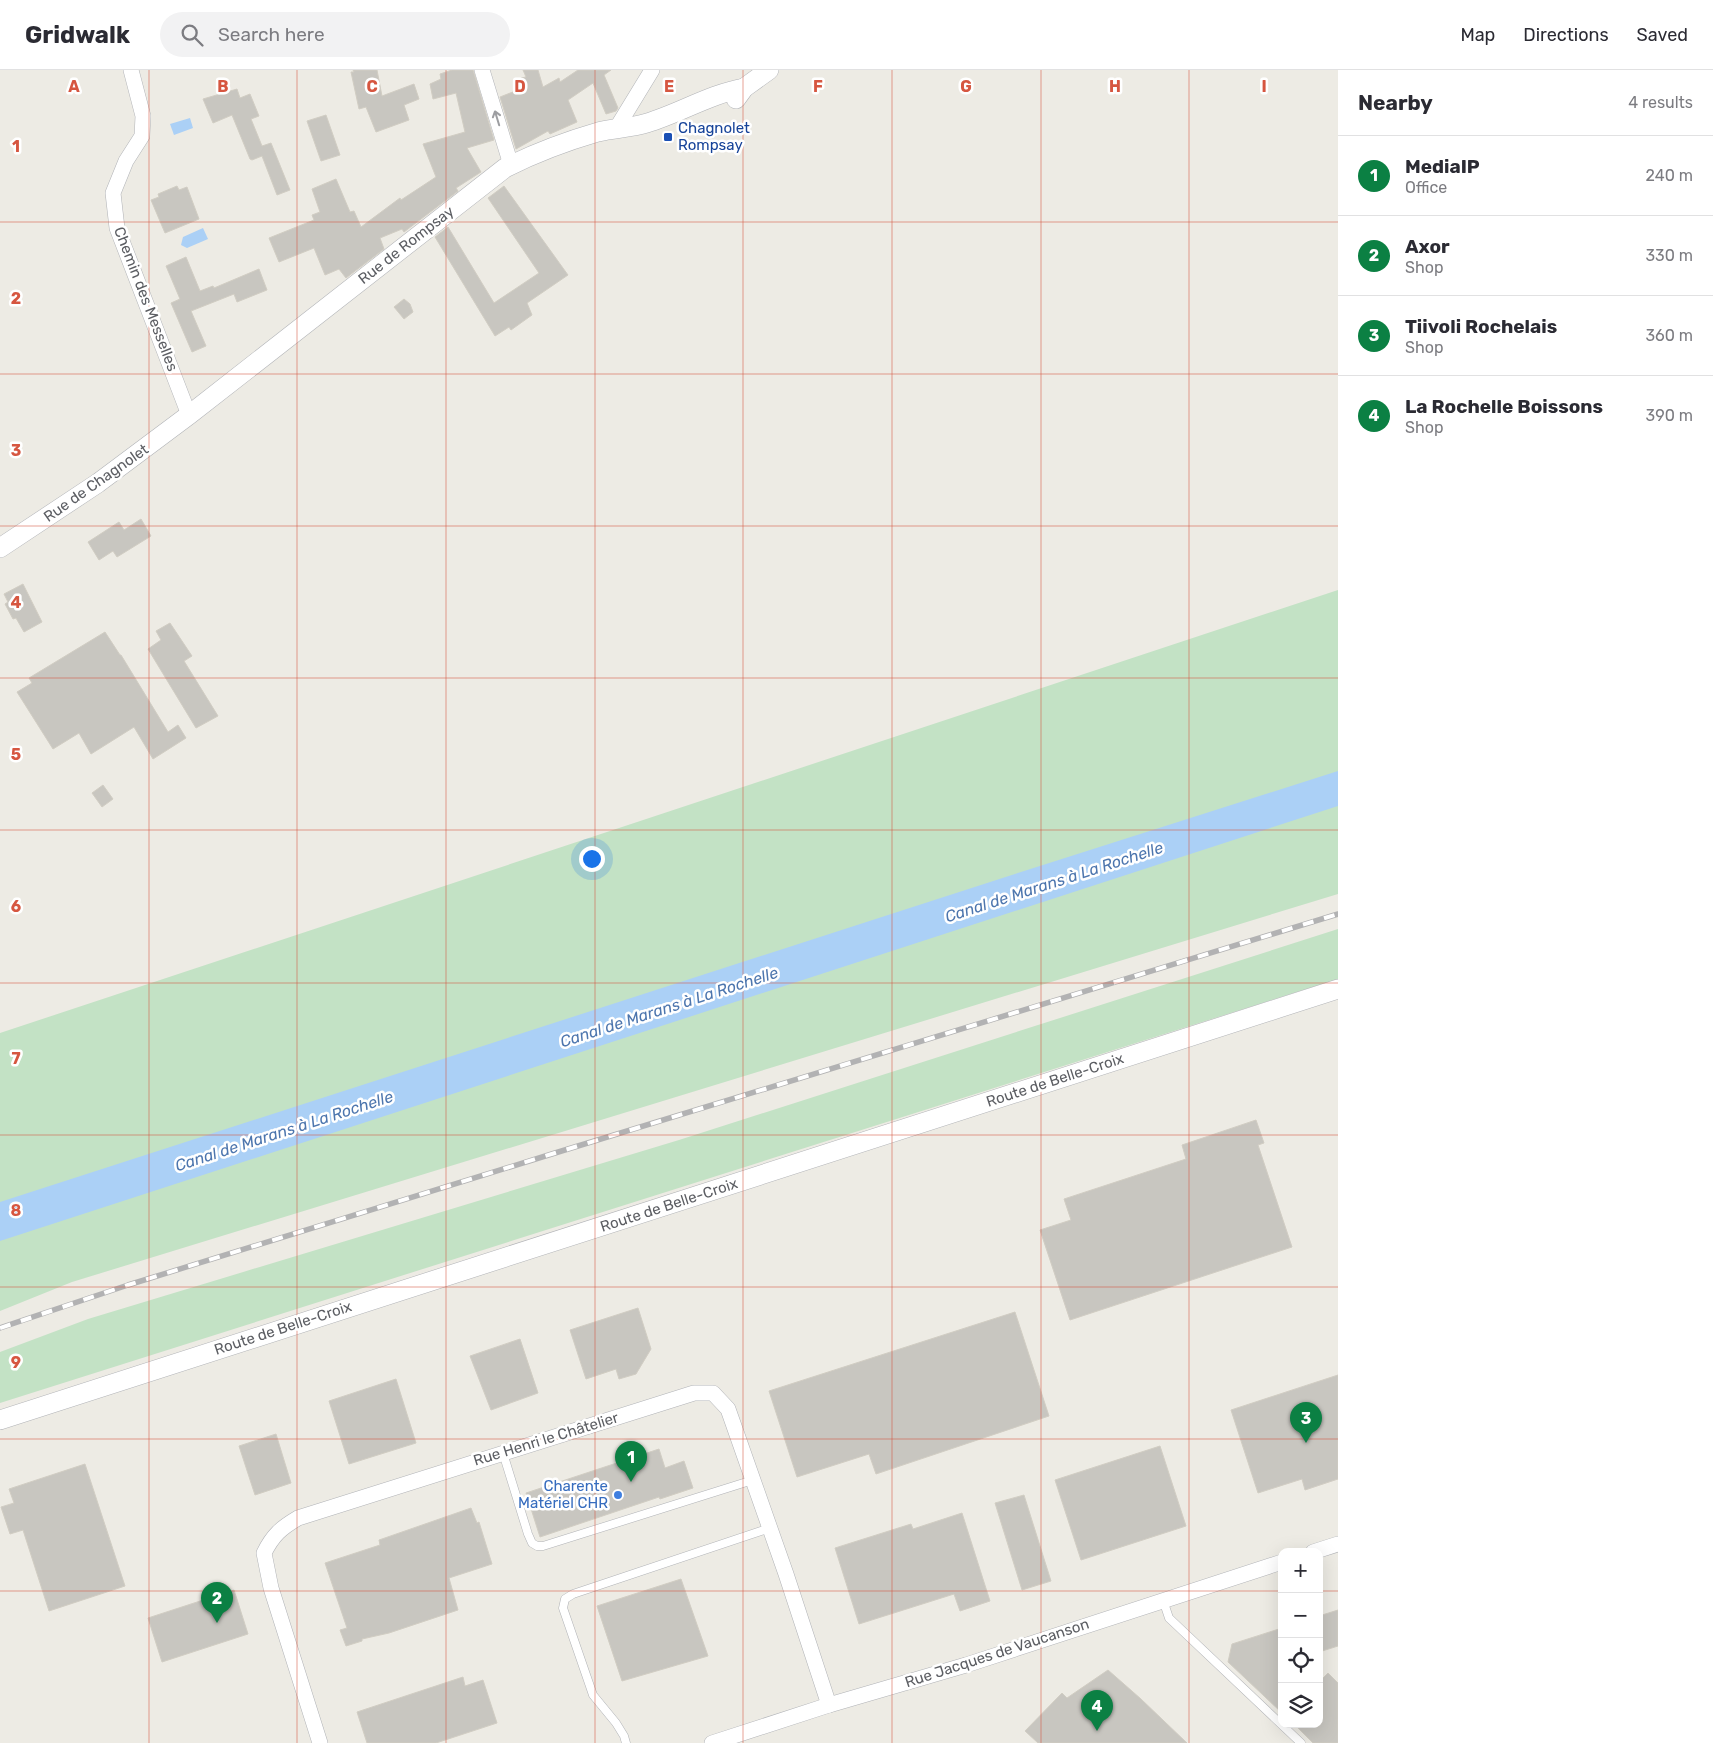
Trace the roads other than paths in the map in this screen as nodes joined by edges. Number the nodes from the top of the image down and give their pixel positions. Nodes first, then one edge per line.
1 (131, 70) edge
2 (482, 70) edge
3 (652, 70) edge
4 (769, 70) edge
5 (616, 129) junction
6 (511, 165) junction
7 (190, 415) junction
8 (0, 548) edge
9 (1338, 989) edge
10 (0, 1420) edge
11 (503, 1453) junction
12 (753, 1480) junction
13 (770, 1528) junction
14 (1338, 1544) edge
15 (1323, 1549) edge
16 (1278, 1563) edge
17 (1163, 1600) junction
18 (829, 1705) junction
19 (320, 1743) edge
20 (626, 1743) edge
21 (712, 1743) edge
22 (1301, 1743) edge

1 - 7 street, Chemin des Messelles
6 -> 2 street
3 - 5 street
4 - 5 street, Rue de Rompsay
5 - 6 street, Rue de Rompsay
6 - 7 street, Rue de Rompsay
7 - 8 street, Rue de Chagnolet
9 - 10 street, Route de Belle-Croix
11 - 12 street, Rue Henri le Châtelier
11 - 12 lane
11 - 19 street, Rue Henri le Châtelier
12 - 13 street, Rue Henri le Châtelier
13 - 18 street, Rue Henri le Châtelier
13 - 20 lane
14 - 15 street
16 - 17 street, Rue Jacques de Vaucanson
17 - 18 street, Rue Jacques de Vaucanson
17 - 22 lane
18 - 21 street, Rue Jacques de Vaucanson

